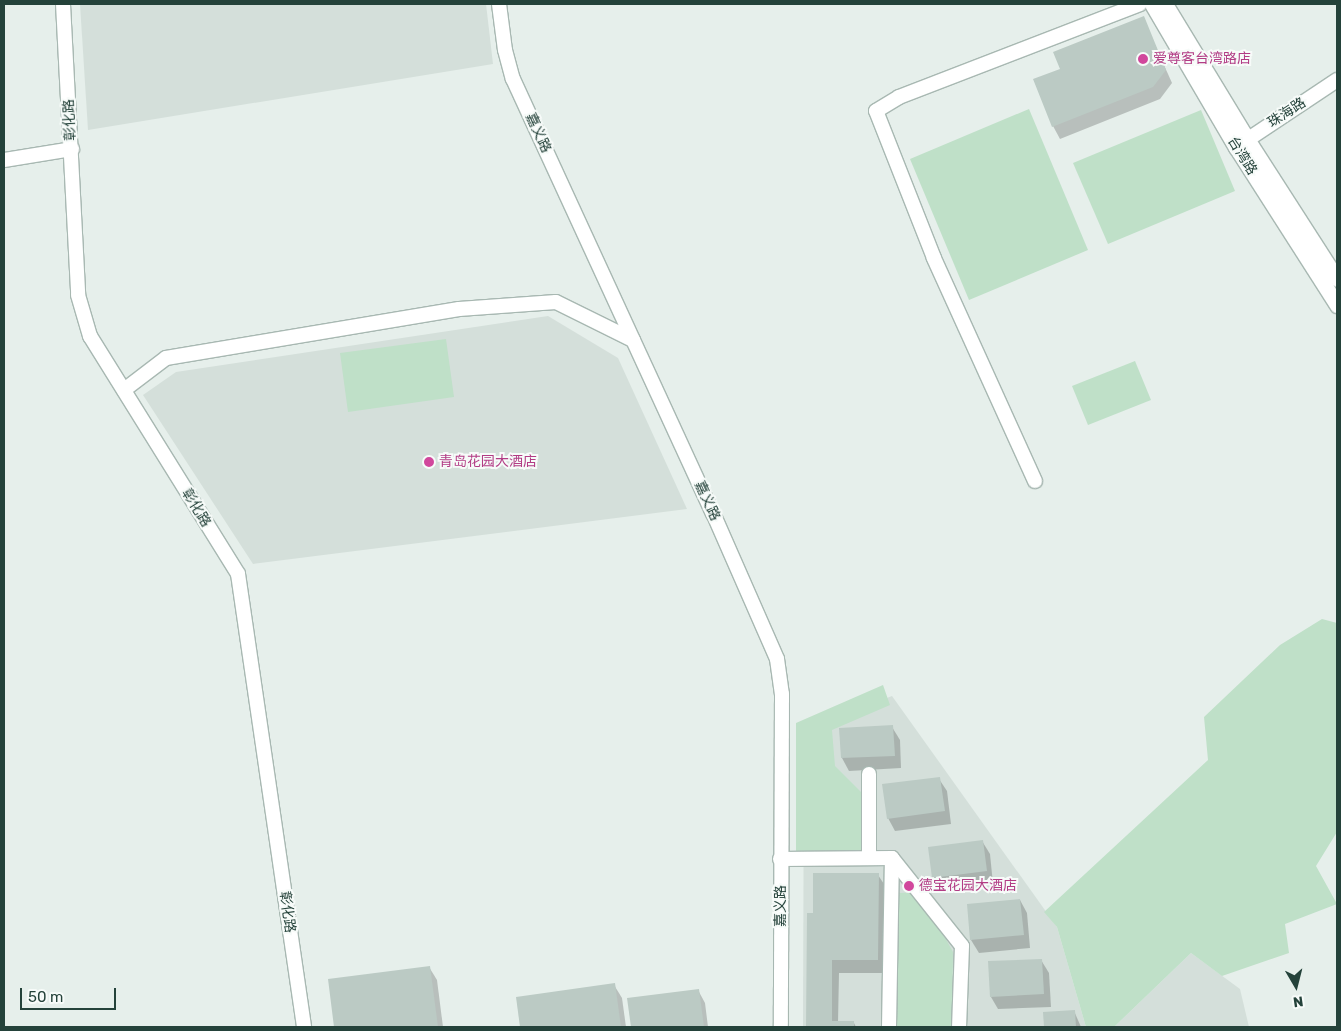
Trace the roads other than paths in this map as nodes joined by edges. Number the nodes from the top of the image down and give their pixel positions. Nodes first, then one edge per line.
1 (63, 4) edge
2 (499, 4) edge
3 (1140, 4) edge
4 (1152, 4) edge
5 (1166, 4) edge
6 (1337, 80) edge
7 (1242, 143) junction
8 (72, 149) junction
9 (4, 160) edge
10 (1337, 279) edge
11 (1337, 305) edge
12 (633, 340) junction
13 (124, 390) junction
14 (1034, 482) dead end
15 (869, 774) dead end
16 (869, 858) junction
17 (892, 858) junction
18 (780, 859) junction
19 (304, 1027) edge
20 (781, 1027) edge
21 (889, 1027) edge
22 (959, 1027) edge

1 - 8 street, 彰化路
2 - 12 street, 嘉义路
3 - 14 street
4 - 7 street, 台湾路
5 - 7 street, 台湾路
6 - 7 street, 珠海路
7 - 10 street, 台湾路
7 - 11 street, 台湾路
8 - 9 street
8 - 13 street, 彰化路
12 - 13 street
12 - 18 street, 嘉义路
13 - 19 street, 彰化路
15 - 16 street
16 - 17 street
16 - 18 street
17 - 21 street
17 - 22 street
18 - 20 street, 嘉义路

